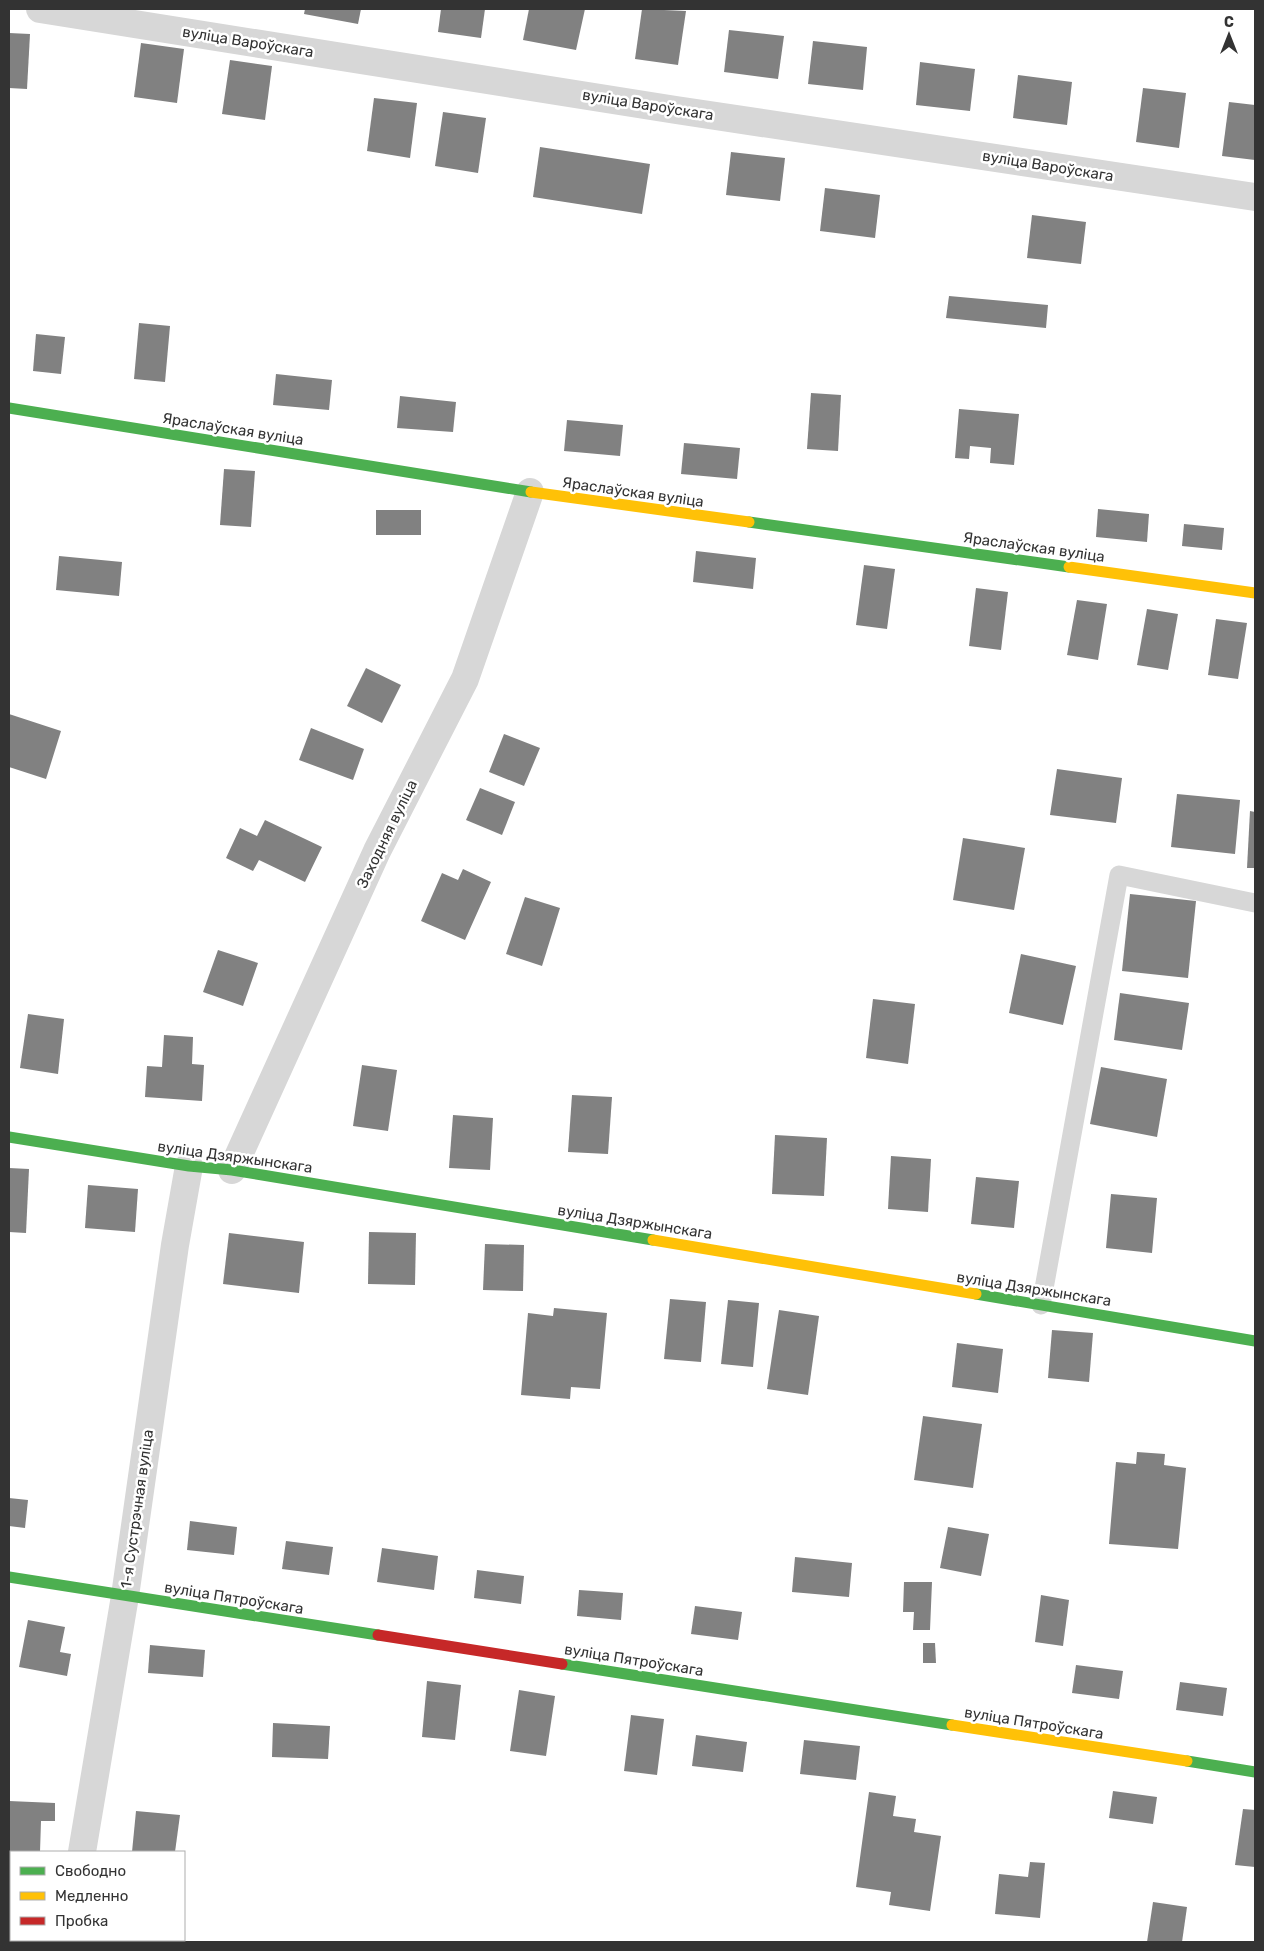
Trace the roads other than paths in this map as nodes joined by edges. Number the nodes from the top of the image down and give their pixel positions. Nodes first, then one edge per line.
1 (40, 9) edge
2 (1255, 197) edge
3 (9, 408) edge
4 (530, 492) junction
5 (1255, 593) edge
6 (1255, 903) edge
7 (9, 1137) edge
8 (189, 1166) junction
9 (232, 1170) junction
10 (1041, 1305) junction
11 (1255, 1341) edge
12 (9, 1577) edge
13 (125, 1596) junction
14 (1255, 1772) edge
15 (82, 1851) edge

1 - 2 street, вуліца Вароўскага
3 - 4 street, Яраслаўская вуліца
4 - 5 street, Яраслаўская вуліца
4 - 9 street, Заходняя вуліца
6 - 10 lane
7 - 8 street, вуліца Дзяржынскага
8 - 9 street, вуліца Дзяржынскага
8 - 13 street, 1-я Сустрэчная вуліца
9 - 10 street, вуліца Дзяржынскага
10 - 11 street, вуліца Дзяржынскага
12 - 13 street, вуліца Пятроўскага
13 - 14 street, вуліца Пятроўскага
13 - 15 street, 1-я Сустрэчная вуліца

